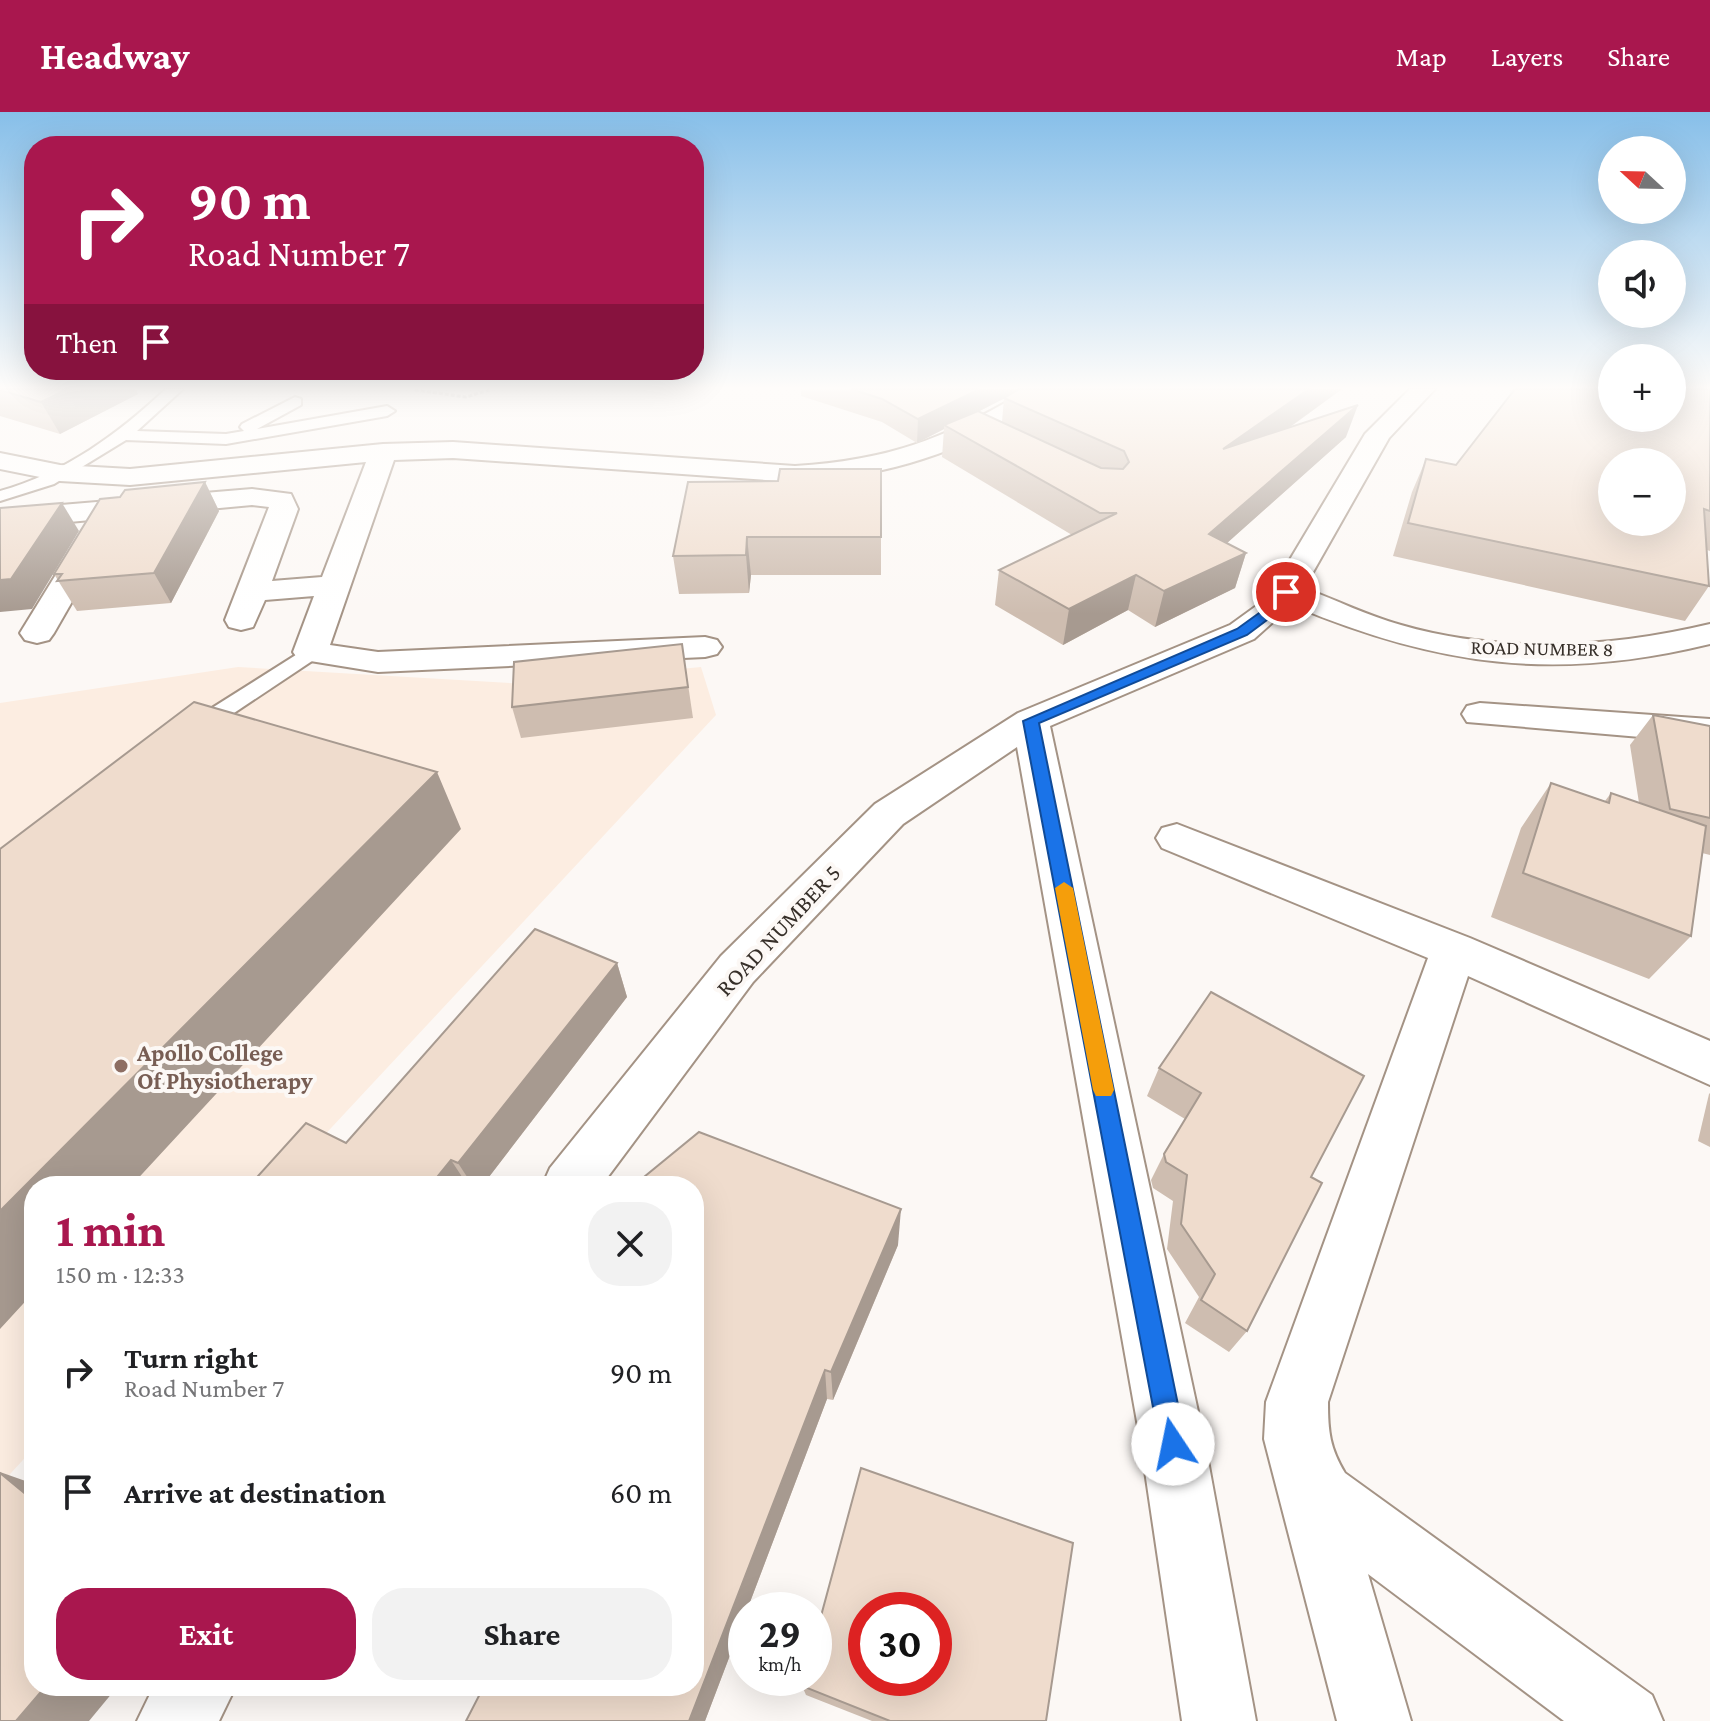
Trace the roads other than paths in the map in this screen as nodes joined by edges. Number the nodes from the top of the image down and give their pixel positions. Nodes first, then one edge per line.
1 (15, 464) edge
2 (74, 464) edge
3 (261, 464) edge
4 (379, 464) edge
5 (660, 464) edge
6 (893, 464) edge
7 (1360, 464) edge
8 (60, 473) junction
9 (130, 477) junction
10 (0, 496) edge
11 (111, 509) junction
12 (37, 516) edge
13 (334, 585) junction
14 (1286, 592) junction
15 (37, 633) dead end
16 (1710, 634) edge
17 (705, 647) dead end
18 (310, 652) junction
19 (1480, 714) dead end
20 (1031, 721) junction
21 (1710, 731) edge
22 (172, 746) edge
23 (1177, 838) dead end
24 (1454, 950) junction
25 (1710, 1064) edge
26 (577, 1176) edge
27 (1307, 1473) junction
28 (192, 1696) edge
29 (174, 1721) edge
30 (1219, 1721) edge
31 (1374, 1721) edge
32 (1626, 1721) edge

1 - 8 street
2 - 8 lane
3 - 9 street
4 - 13 street
5 - 6 street
7 - 14 street, ROAD NUMBER 5
8 - 9 street
8 - 10 lane
9 - 11 street
11 - 12 street
11 - 13 street
11 - 15 street
13 - 18 street
14 - 16 street, ROAD NUMBER 8
14 - 20 street, ROAD NUMBER 5
17 - 18 street
18 - 22 lane
19 - 21 street
20 - 26 street, ROAD NUMBER 5
20 - 30 street
23 - 24 street
24 - 25 street
24 - 27 street
27 - 31 street
27 - 32 street
28 - 29 street

